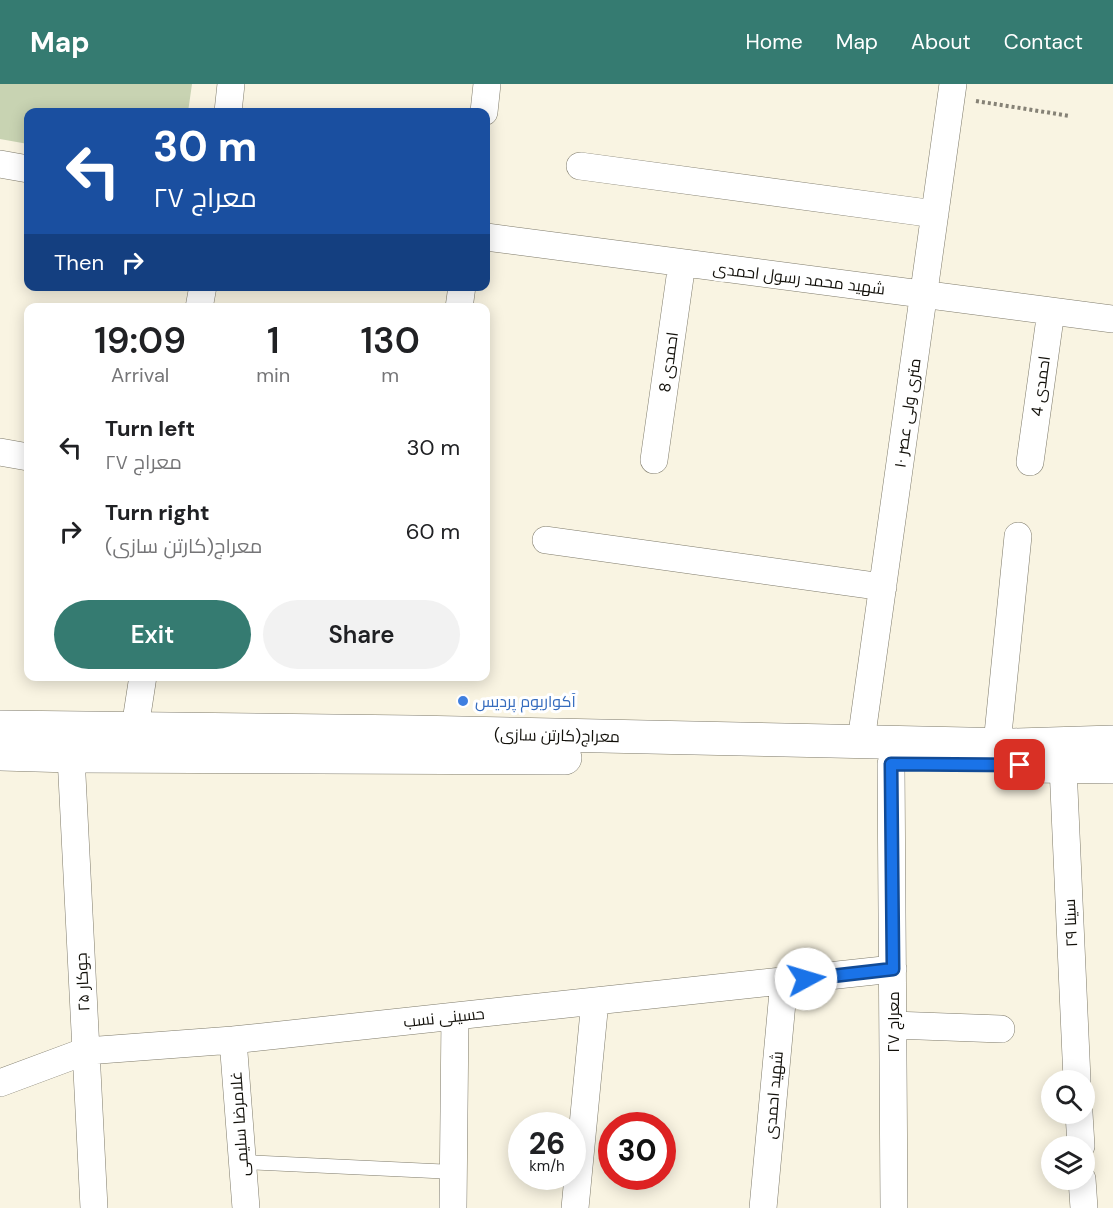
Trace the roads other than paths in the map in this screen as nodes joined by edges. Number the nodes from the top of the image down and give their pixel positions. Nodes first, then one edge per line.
1 (231, 84) edge
2 (487, 84) edge
3 (952, 91) edge
4 (228, 108) edge
5 (484, 108) edge
6 (0, 164) edge
7 (580, 166) dead end
8 (24, 168) edge
9 (935, 214) junction
10 (490, 238) edge
11 (682, 263) junction
12 (924, 294) junction
13 (1051, 311) junction
14 (1113, 318) edge
15 (0, 452) edge
16 (24, 456) edge
17 (654, 460) dead end
18 (1030, 462) dead end
19 (1018, 536) dead end
20 (546, 540) dead end
21 (883, 587) junction
22 (142, 681) edge
23 (0, 727) edge
24 (135, 728) junction
25 (861, 741) junction
26 (1113, 742) edge
27 (997, 744) junction
28 (0, 754) edge
29 (71, 756) junction
30 (891, 764) junction
31 (1062, 766) junction
32 (1113, 767) edge
33 (893, 969) junction
34 (784, 981) junction
35 (595, 1001) junction
36 (455, 1016) junction
37 (893, 1025) junction
38 (1001, 1029) dead end
39 (233, 1040) junction
40 (86, 1051) junction
41 (1077, 1070) edge
42 (0, 1083) edge
43 (242, 1162) junction
44 (454, 1172) junction
45 (1083, 1190) edge
46 (94, 1208) edge
47 (246, 1208) edge
48 (453, 1208) edge
49 (575, 1208) edge
50 (763, 1208) edge
51 (894, 1208) edge
52 (1084, 1208) edge

1 - 4 street
2 - 5 street
3 - 9 street, ۱۰ متری ولی عصر
6 - 8 street
7 - 9 street
9 - 12 street, ۱۰ متری ولی عصر
10 - 11 street, شهید محمد رسول احمدی
11 - 12 street, شهید محمد رسول احمدی
11 - 17 street, احمدی 8
12 - 13 street, شهید محمد رسول احمدی
12 - 21 street, ۱۰ متری ولی عصر
13 - 14 street, شهید محمد رسول احمدی
13 - 18 street, احمدی 4
15 - 16 street
19 - 27 street
20 - 21 street
21 - 25 street, ۱۰ متری ولی عصر
22 - 24 street
23 - 24 street, معراج(کارتن سازی)
24 - 25 street, معراج(کارتن سازی)
25 - 27 street, معراج(کارتن سازی)
26 - 27 street, معراج(کارتن سازی)
28 - 29 street, معراج(کارتن سازی)
29 - 30 street, معراج(کارتن سازی)
29 - 40 street, جوکار ۲۵
30 - 31 street, معراج(کارتن سازی)
30 - 33 street, معراج ۲۷
31 - 32 street, معراج(کارتن سازی)
31 - 41 street, ۲۹ سینا
33 - 34 street, حسینی نسب
33 - 37 street, معراج ۲۷
34 - 35 street, حسینی نسب
34 - 50 street, شهید احمدی
35 - 36 street, حسینی نسب
35 - 49 street
36 - 39 street, حسینی نسب
36 - 44 street
37 - 38 street
37 - 51 street, معراج ۲۷
39 - 40 street, حسینی نسب
39 - 43 street, غلامرضا سلیمی
40 - 42 street, حسینی نسب
40 - 46 street, جوکار ۲۵
43 - 44 lane
43 - 47 street, غلامرضا سلیمی
44 - 48 street
45 - 52 street

